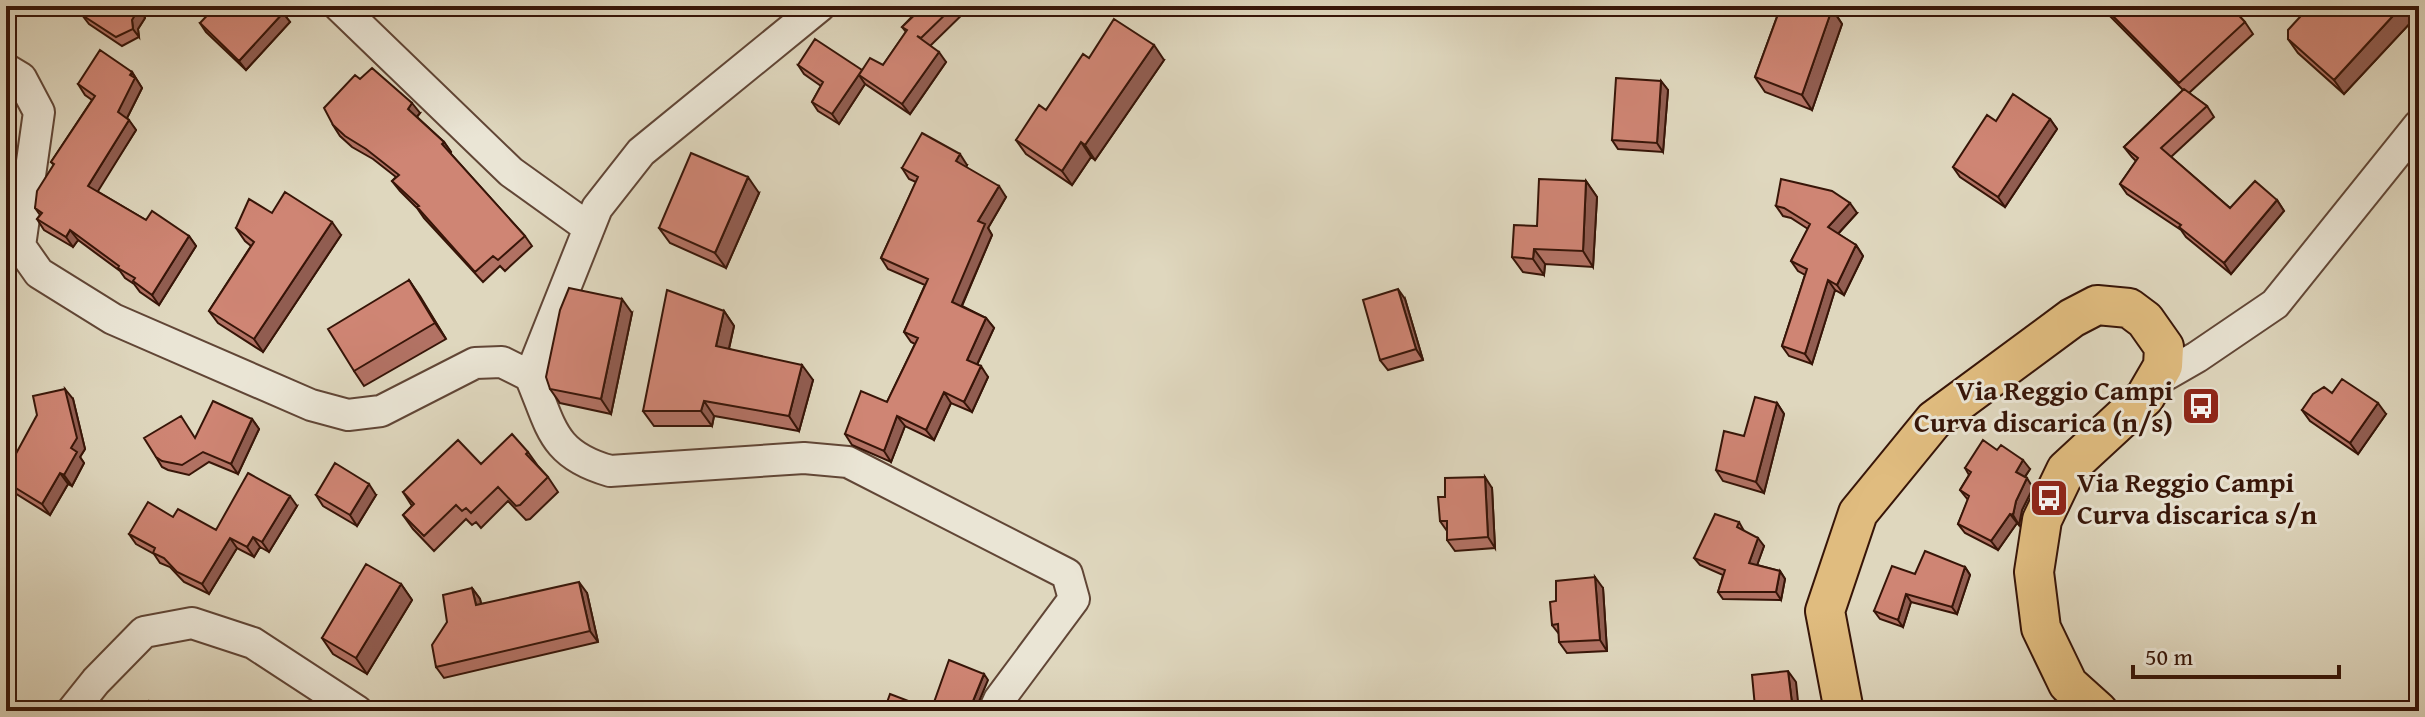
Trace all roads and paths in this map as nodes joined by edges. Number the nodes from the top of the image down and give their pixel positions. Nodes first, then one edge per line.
1 (339, 6) edge
2 (820, 6) edge
3 (6, 69) edge
4 (2419, 125) edge
5 (589, 228) junction
6 (530, 376) junction
7 (2157, 380) junction
8 (72, 711) edge
9 (357, 711) edge
10 (994, 711) edge
11 (1844, 711) edge
12 (2098, 711) edge

1 - 5 street
2 - 5 street
3 - 6 street
4 - 7 street
5 - 6 street
6 - 10 street
7 - 11 main road
7 - 12 main road
8 - 9 street

